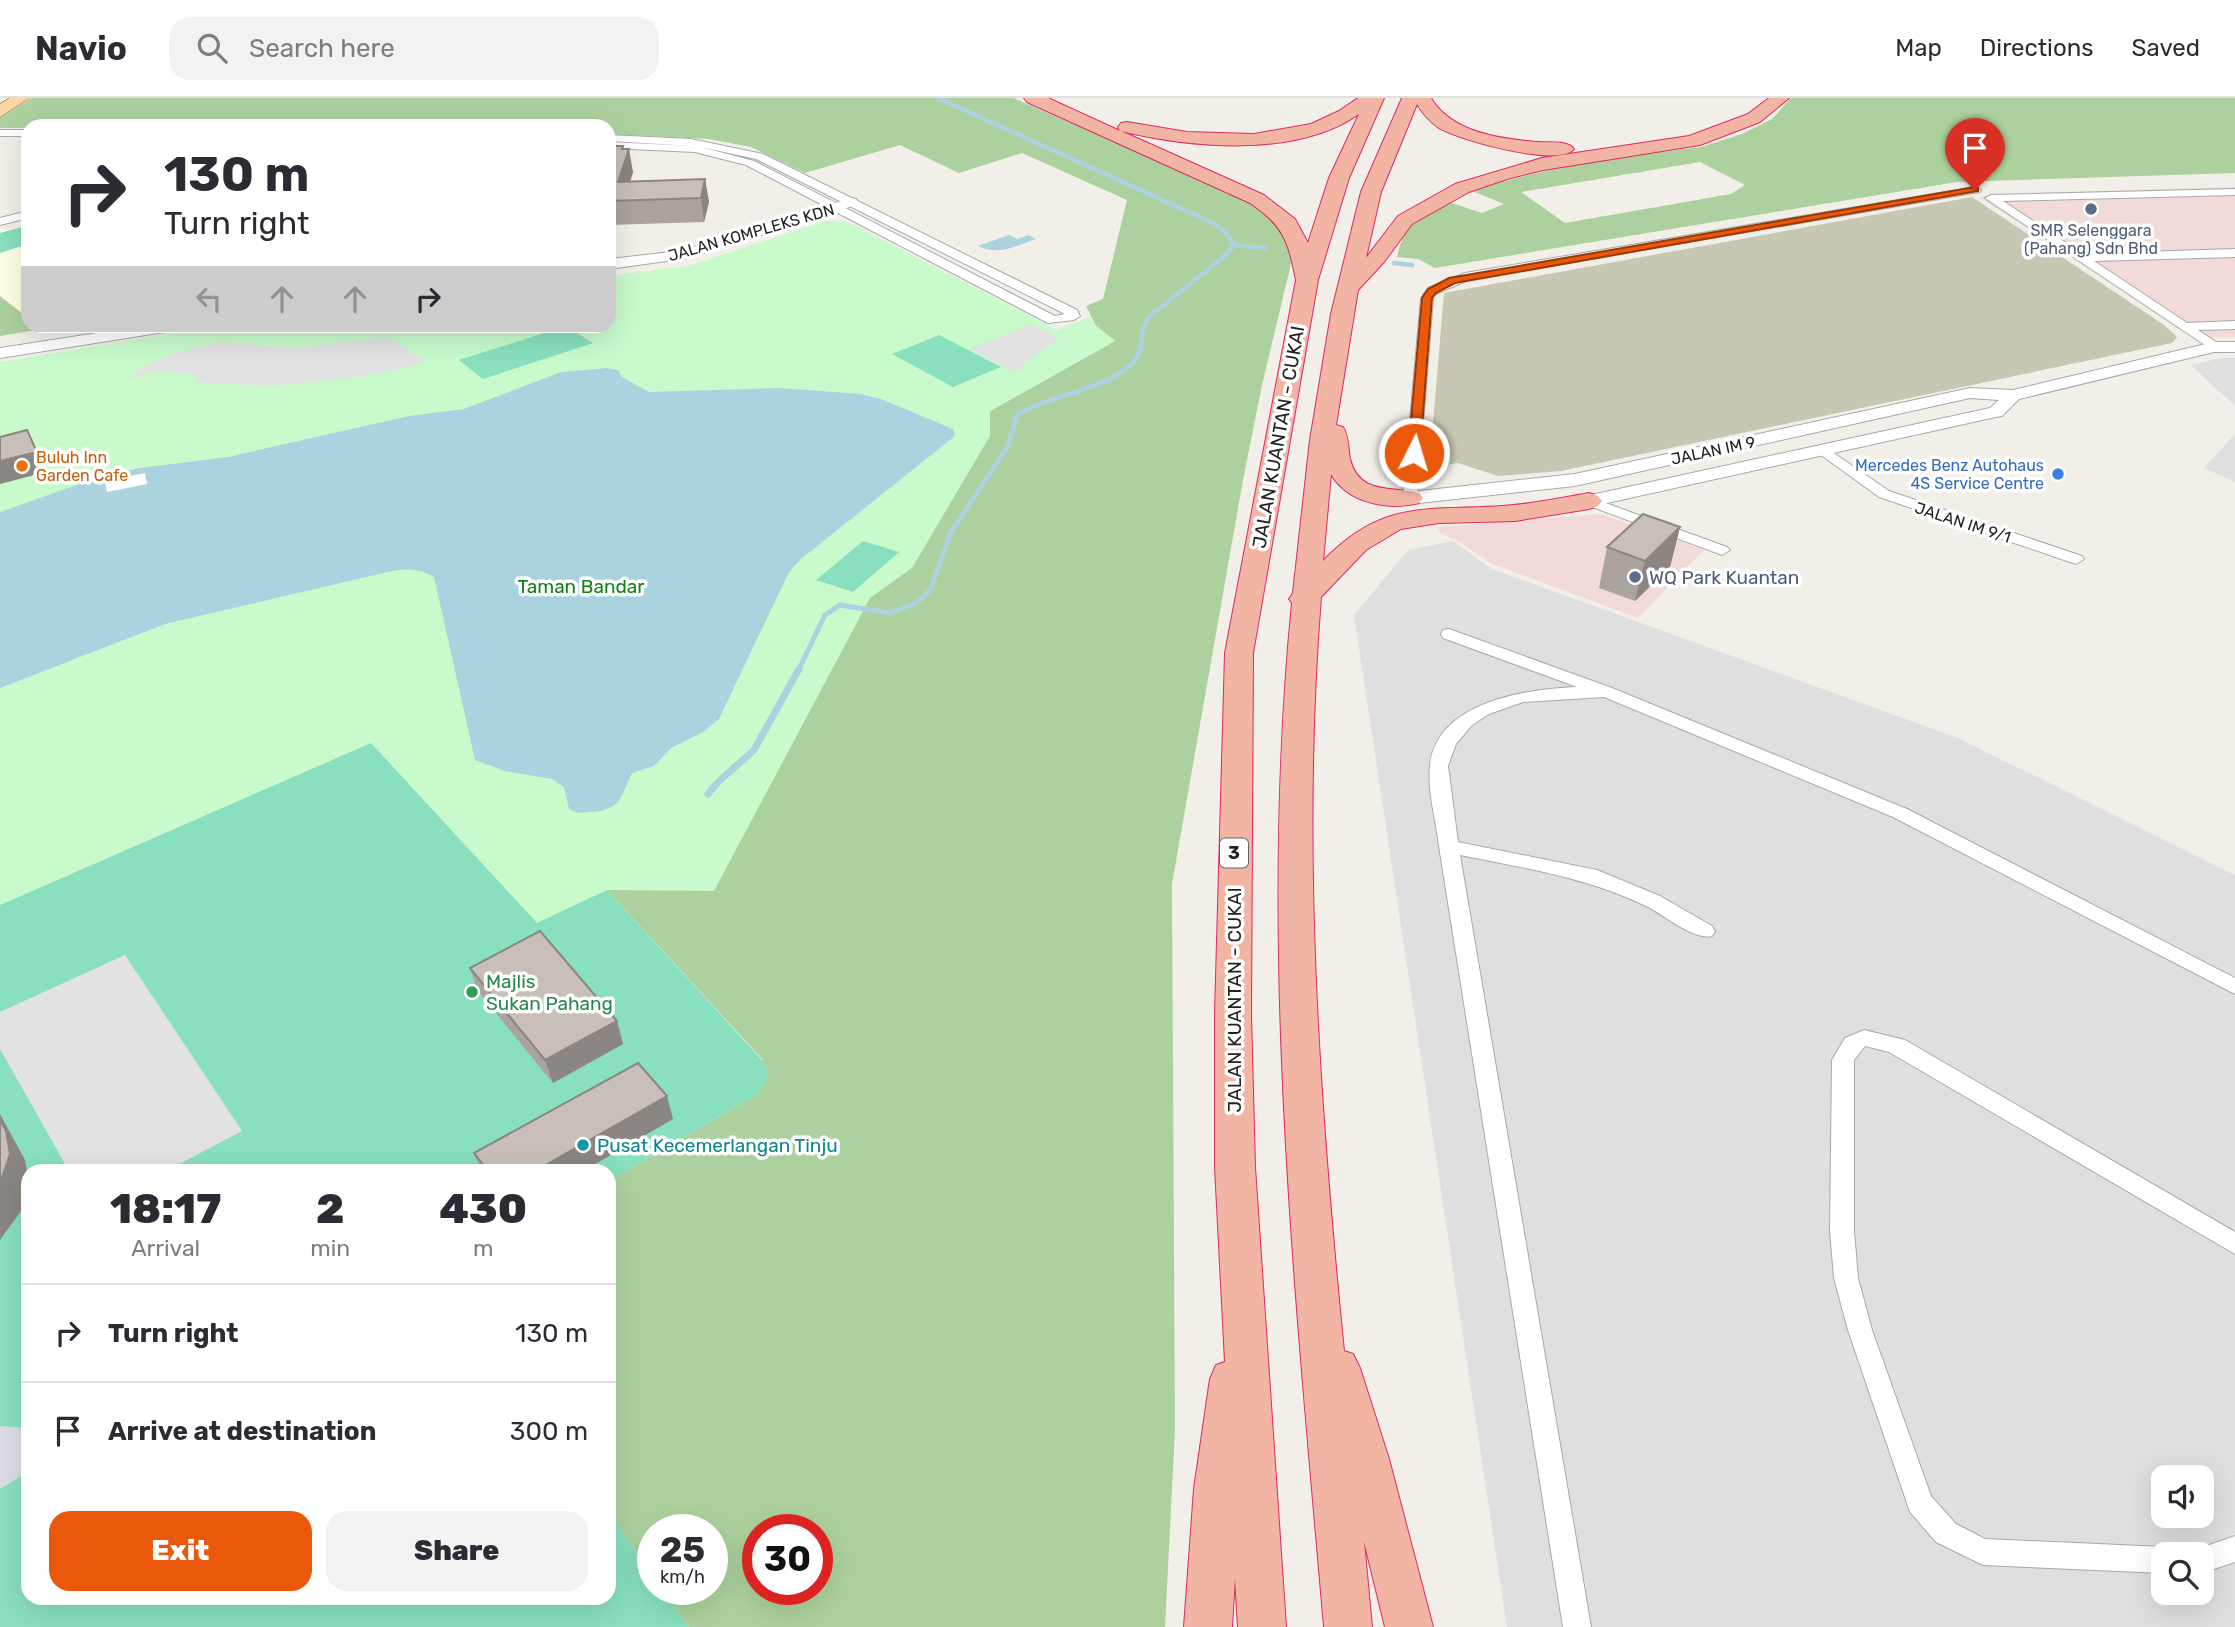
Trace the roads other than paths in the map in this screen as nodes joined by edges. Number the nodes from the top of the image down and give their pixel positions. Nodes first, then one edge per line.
1 (22, 98) edge
2 (1033, 98) edge
3 (1073, 98) edge
4 (1373, 98) edge
5 (1411, 98) edge
6 (1422, 98) edge
7 (1765, 98) edge
8 (1780, 98) edge
9 (0, 112) edge
10 (0, 133) edge
11 (21, 133) edge
12 (616, 138) edge
13 (0, 139) edge
14 (21, 139) edge
15 (616, 145) edge
16 (1975, 190) dead end
17 (2234, 192) edge
18 (851, 202) junction
19 (834, 208) junction
20 (21, 216) edge
21 (0, 222) edge
22 (2235, 253) edge
23 (2080, 258) junction
24 (616, 263) edge
25 (1307, 280) junction
26 (1347, 289) junction
27 (2235, 325) edge
28 (2185, 327) junction
29 (65, 333) edge
30 (127, 333) edge
31 (0, 343) edge
32 (2235, 346) edge
33 (2214, 347) junction
34 (0, 353) edge
35 (1328, 391) junction
36 (2013, 395) junction
37 (1941, 399) junction
38 (1919, 405) junction
39 (1971, 417) junction
40 (1944, 423) junction
41 (1822, 449) junction
42 (1410, 498) junction
43 (1589, 501) junction
44 (1722, 550) dead end
45 (2076, 559) dead end
46 (1303, 599) junction
47 (1449, 634) dead end
48 (1605, 692) junction
49 (1449, 846) junction
50 (1705, 931) dead end
51 (2235, 988) edge
52 (2235, 1244) edge
53 (1317, 1302) junction
54 (1243, 1306) junction
55 (2235, 1549) edge
56 (2214, 1556) edge
57 (2151, 1559) edge
58 (1208, 1627) edge
59 (1262, 1627) edge
60 (1348, 1627) edge
61 (1409, 1627) edge
62 (1577, 1627) edge

1 - 9 main road
2 - 25 highway
3 - 4 highway
4 - 25 highway, JALAN KUANTAN - CUKAI / 3
5 - 26 highway
6 - 7 highway
8 - 26 highway
10 - 11 street
12 - 18 street
13 - 14 street
15 - 19 street
16 - 42 street
17 - 23 street
18 - 19 street, JALAN KOMPLEKS KDN
18 - 19 street
19 - 24 street, JALAN KOMPLEKS KDN
20 - 21 street
22 - 23 street
23 - 28 street
25 - 54 highway, JALAN KUANTAN - CUKAI / 3
26 - 35 highway
27 - 28 street
28 - 33 street
29 - 31 street
30 - 34 street
32 - 33 street, JALAN IM 9
33 - 36 street, JALAN IM 9
35 - 42 highway
35 - 46 highway
36 - 37 street, JALAN IM 9
36 - 39 street, JALAN IM 9
37 - 38 street, JALAN IM 9
37 - 39 street
38 - 40 street
38 - 42 street, JALAN IM 9
39 - 40 street, JALAN IM 9
40 - 41 street, JALAN IM 9
41 - 43 street, JALAN IM 9
41 - 45 street, JALAN IM 9/1
43 - 44 street
43 - 46 highway
46 - 53 highway
47 - 48 street
48 - 49 street
48 - 51 street
49 - 50 street
49 - 62 street
52 - 57 street
53 - 60 highway
53 - 61 highway
54 - 58 highway
54 - 59 highway, JALAN KUANTAN - CUKAI / 3
55 - 56 street

